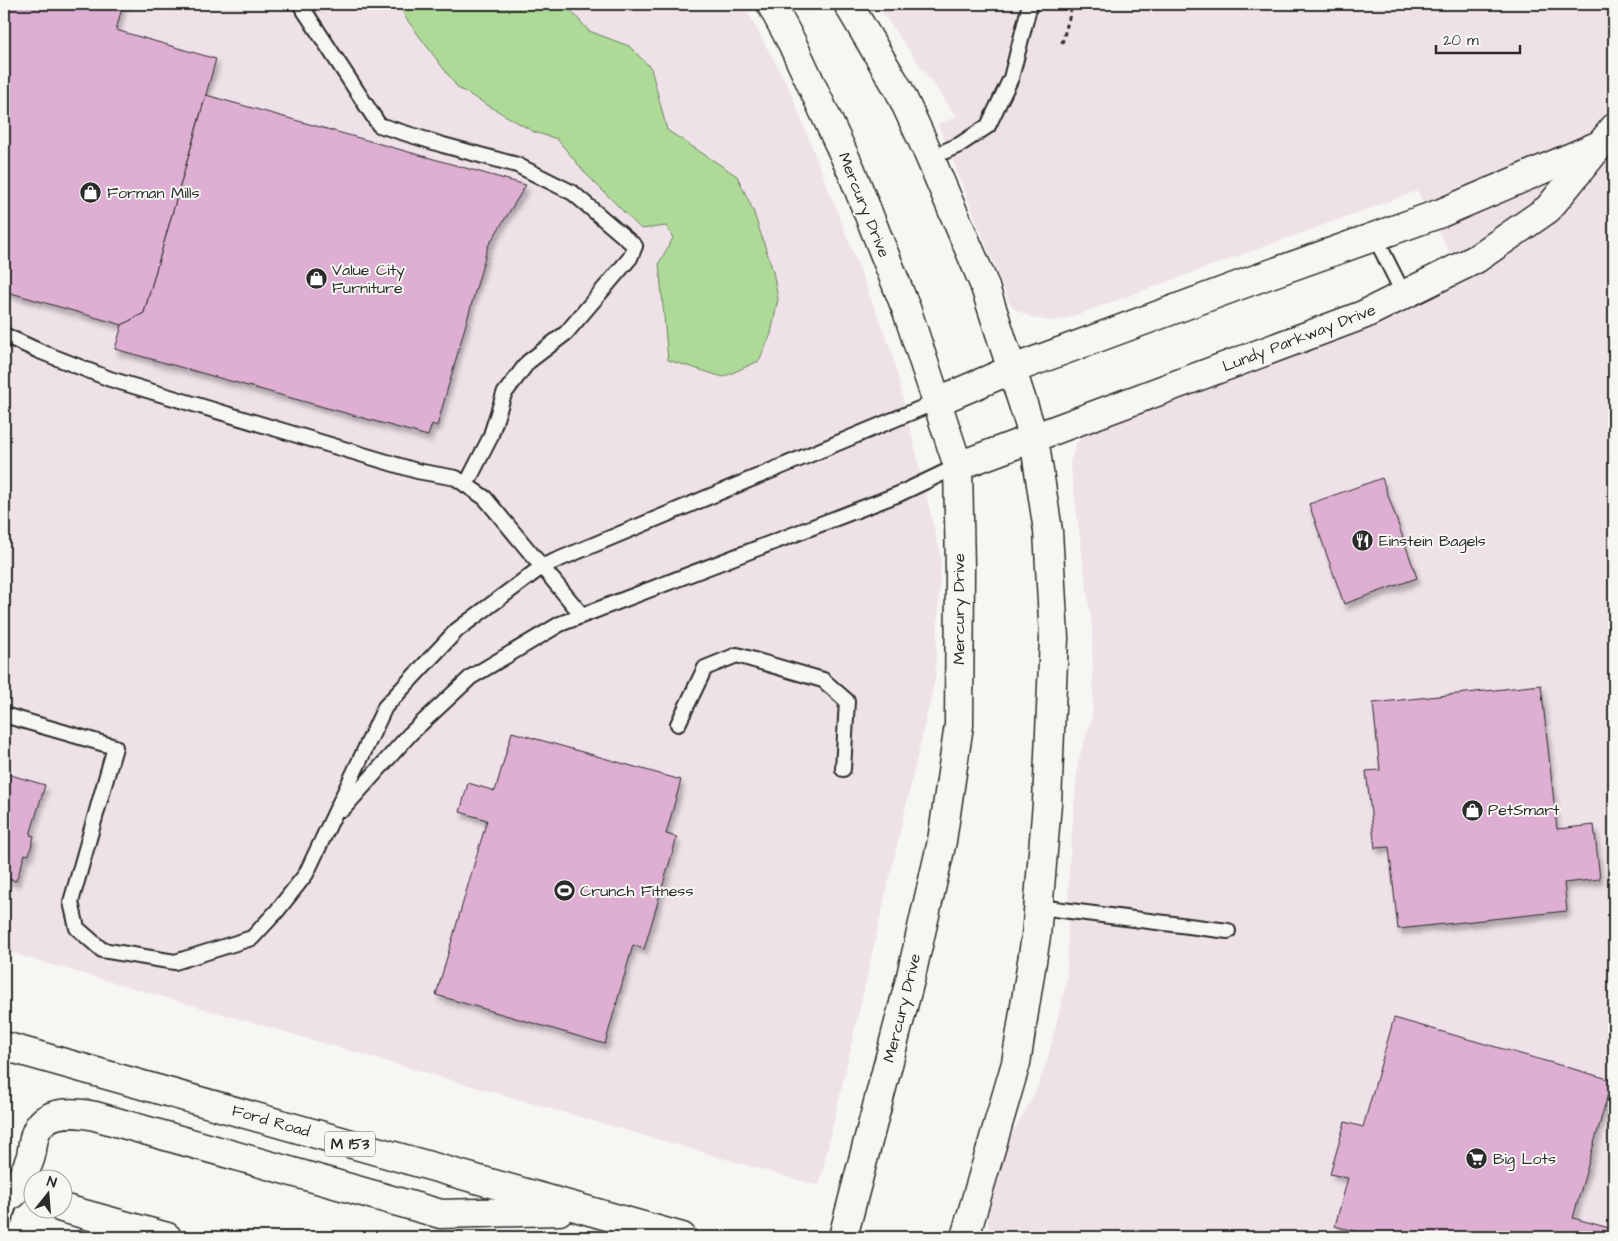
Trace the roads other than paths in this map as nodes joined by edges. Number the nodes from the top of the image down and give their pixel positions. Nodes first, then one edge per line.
1 (300, 4) edge
2 (771, 4) edge
3 (848, 4) edge
4 (1030, 4) edge
5 (1607, 136) edge
6 (930, 158) junction
7 (1375, 237) junction
8 (1404, 295) junction
9 (4, 335) edge
10 (1013, 369) junction
11 (936, 402) junction
12 (1034, 438) junction
13 (958, 466) junction
14 (466, 485) junction
15 (543, 566) junction
16 (582, 615) junction
17 (4, 715) edge
18 (678, 724) dead end
19 (843, 769) dead end
20 (332, 820) junction
21 (1039, 907) junction
22 (1228, 931) dead end
23 (4, 1046) edge
24 (17, 1195) edge
25 (585, 1210) junction
26 (72, 1211) edge
27 (4, 1220) edge
28 (167, 1237) edge
29 (682, 1237) edge
30 (843, 1237) edge
31 (965, 1237) edge

1 - 14 lane
2 - 11 street, Mercury Drive
3 - 6 street
4 - 6 lane
5 - 7 street, Lundy Parkway Drive
5 - 8 street, Lundy Parkway Drive
6 - 10 street
7 - 8 lane
7 - 10 street, Lundy Parkway Drive
8 - 12 street, Lundy Parkway Drive
9 - 14 lane
10 - 11 street, Lundy Parkway Drive
10 - 12 street
11 - 13 street, Mercury Drive
11 - 15 lane
12 - 13 street, Lundy Parkway Drive
12 - 21 street
13 - 16 lane
13 - 30 street, Mercury Drive
14 - 15 lane
15 - 16 lane
15 - 20 lane
16 - 20 lane
17 - 20 lane
18 - 19 lane
21 - 22 lane
21 - 31 street
23 - 25 street, Ford Road / M 153
24 - 25 street
24 - 27 lane
25 - 29 street, Ford Road / M 153
26 - 28 street

